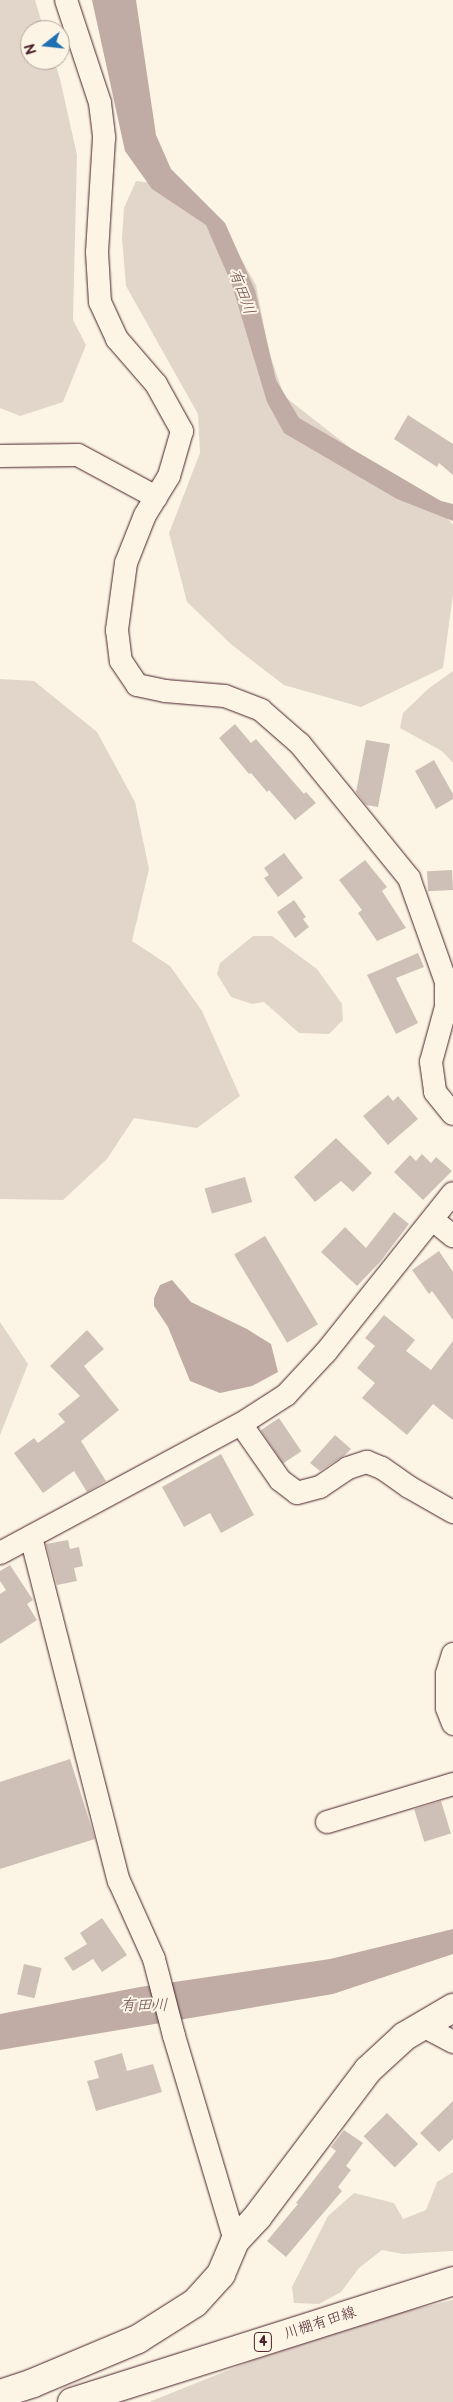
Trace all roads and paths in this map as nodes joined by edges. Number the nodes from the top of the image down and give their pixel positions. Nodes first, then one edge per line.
1 (66, 0) edge
2 (0, 456) edge
3 (156, 497) junction
4 (453, 1114) edge
5 (453, 1193) edge
6 (433, 1220) junction
7 (453, 1236) edge
8 (241, 1424) junction
9 (453, 1512) edge
10 (31, 1537) junction
11 (0, 1553) edge
12 (453, 1654) edge
13 (453, 1724) edge
14 (453, 1784) edge
15 (326, 1822) dead end
16 (453, 2008) edge
17 (423, 2026) junction
18 (453, 2042) edge
19 (235, 2241) junction
20 (453, 2281) edge
21 (0, 2394) edge
22 (72, 2402) edge

1 - 3 street
2 - 3 street
3 - 4 street
5 - 6 street
6 - 7 street
6 - 8 street
8 - 9 street
8 - 10 street
10 - 11 street
10 - 19 street
12 - 13 street
14 - 15 street
16 - 17 street
17 - 18 street
17 - 19 street
19 - 21 street
20 - 22 street, 川棚有田線 / 4

